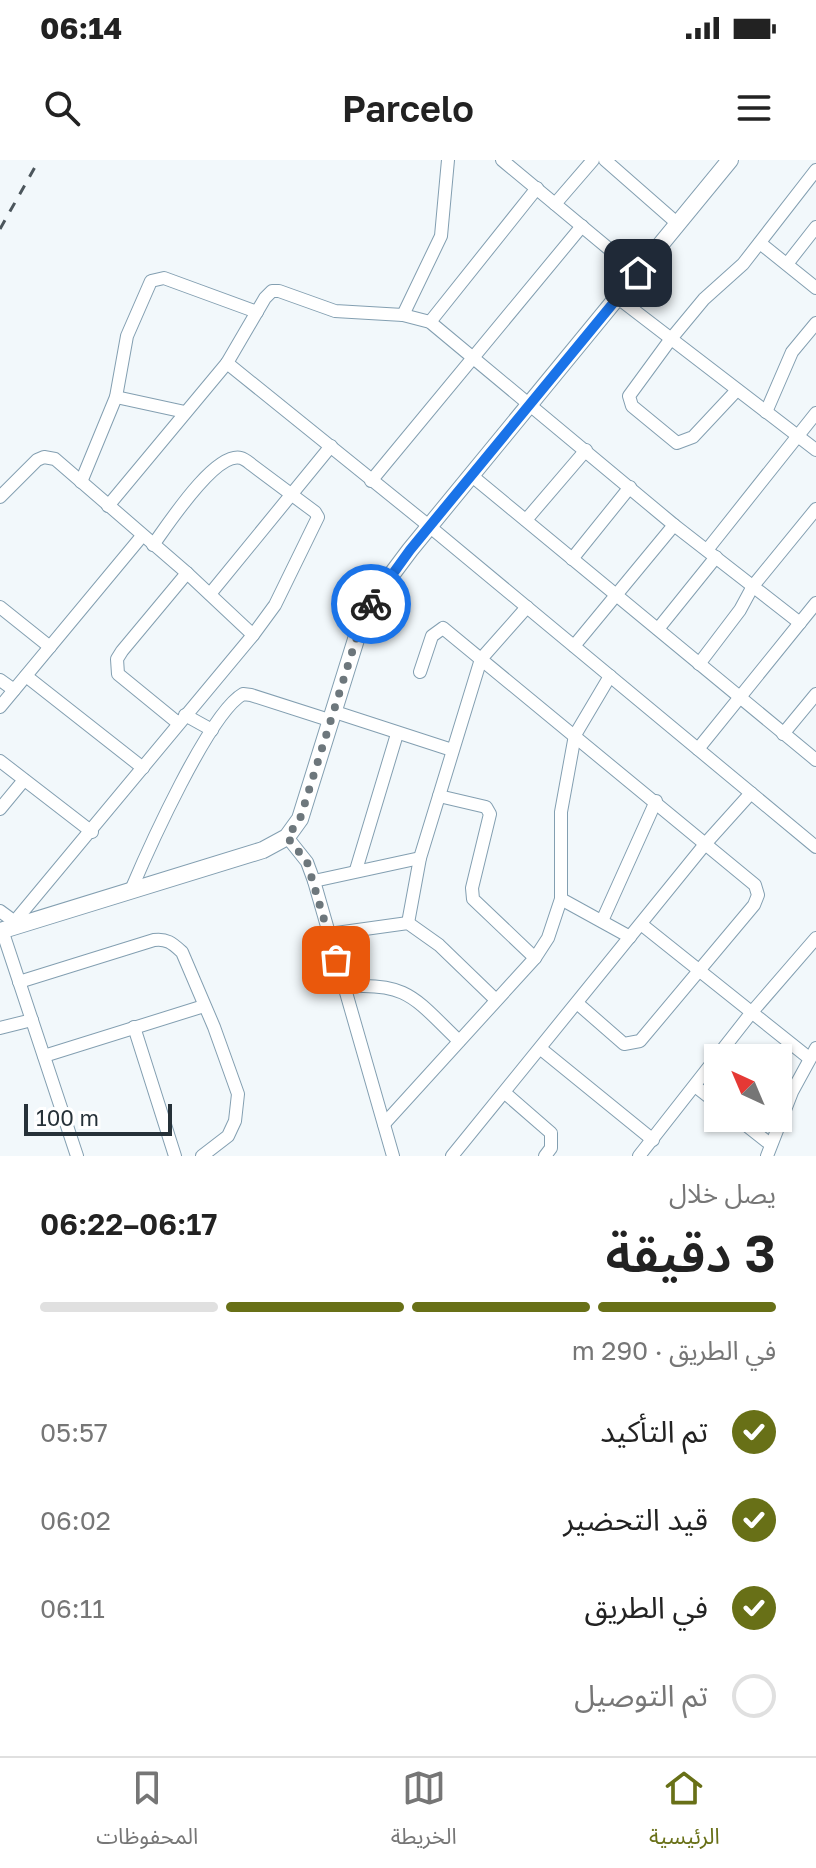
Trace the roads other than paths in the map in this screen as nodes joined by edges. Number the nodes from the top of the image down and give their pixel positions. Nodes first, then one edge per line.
1 (448, 160) edge
2 (502, 160) edge
3 (593, 160) edge
4 (730, 160) edge
5 (608, 161) edge
6 (816, 170) edge
7 (537, 188) junction
8 (555, 204) junction
9 (678, 224) junction
10 (582, 226) junction
11 (816, 227) edge
12 (760, 243) junction
13 (787, 264) junction
14 (638, 273) junction
15 (816, 288) edge
16 (618, 298) junction
17 (257, 312) junction
18 (403, 315) junction
19 (430, 322) junction
20 (816, 323) edge
21 (670, 340) junction
22 (472, 356) junction
23 (227, 363) junction
24 (737, 390) junction
25 (116, 397) junction
26 (531, 404) junction
27 (185, 412) junction
28 (766, 412) junction
29 (816, 413) edge
30 (797, 436) junction
31 (331, 446) junction
32 (586, 450) junction
33 (816, 450) edge
34 (472, 476) junction
35 (371, 481) junction
36 (81, 482) junction
37 (630, 487) junction
38 (0, 497) edge
39 (291, 497) junction
40 (108, 506) junction
41 (816, 509) edge
42 (526, 520) junction
43 (674, 525) junction
44 (429, 526) junction
45 (142, 536) junction
46 (153, 545) junction
47 (711, 553) junction
48 (572, 559) junction
49 (187, 573) junction
50 (753, 586) junction
51 (210, 594) junction
52 (615, 594) junction
53 (816, 603) edge
54 (527, 607) junction
55 (3, 615) edge
56 (800, 623) junction
57 (658, 629) junction
58 (253, 635) junction
59 (574, 646) junction
60 (50, 647) junction
61 (481, 659) junction
62 (699, 664) junction
63 (420, 672) dead end
64 (26, 676) junction
65 (610, 676) junction
66 (0, 680) edge
67 (14, 690) junction
68 (816, 694) edge
69 (741, 699) junction
70 (0, 707) edge
71 (331, 716) junction
72 (182, 719) junction
73 (212, 730) junction
74 (397, 734) junction
75 (783, 734) junction
76 (575, 735) junction
77 (698, 749) junction
78 (452, 750) junction
79 (816, 760) edge
80 (0, 761) edge
81 (143, 768) junction
82 (24, 780) junction
83 (751, 793) junction
84 (439, 796) junction
85 (656, 801) junction
86 (0, 809) edge
87 (92, 832) junction
88 (287, 837) junction
89 (706, 843) junction
90 (816, 847) edge
91 (420, 858) junction
92 (356, 870) junction
93 (314, 881) junction
94 (131, 890) junction
95 (561, 899) junction
96 (0, 911) edge
97 (602, 921) junction
98 (408, 923) junction
99 (641, 924) junction
100 (6, 928) edge
101 (329, 934) junction
102 (630, 937) junction
103 (816, 938) edge
104 (535, 958) junction
105 (700, 969) junction
106 (19, 982) junction
107 (343, 987) junction
108 (496, 1000) junction
109 (577, 1003) junction
110 (204, 1006) junction
111 (752, 1012) junction
112 (32, 1020) junction
113 (134, 1027) junction
114 (0, 1028) edge
115 (459, 1041) junction
116 (541, 1049) junction
117 (812, 1053) edge
118 (44, 1056) junction
119 (695, 1086) junction
120 (505, 1093) junction
121 (704, 1093) edge
122 (384, 1124) junction
123 (751, 1132) edge
124 (653, 1140) junction
125 (768, 1150) edge
126 (77, 1156) edge
127 (175, 1156) edge
128 (202, 1156) edge
129 (393, 1156) edge
130 (452, 1156) edge
131 (545, 1156) edge
132 (639, 1156) edge

1 - 18 street
2 - 7 street
3 - 8 street
4 - 9 main road
5 - 9 street
6 - 12 street
7 - 8 street
7 - 19 street
8 - 10 street
9 - 14 main road
10 - 14 street
10 - 22 street
11 - 13 street
12 - 13 street
12 - 21 street
13 - 15 street
14 - 16 main road
16 - 21 street
16 - 26 main road
17 - 18 street
17 - 23 street
17 - 25 street
18 - 19 street
19 - 22 street
20 - 28 street
21 - 24 street
21 - 24 street
22 - 26 street
22 - 35 street
23 - 27 street
23 - 31 street
24 - 28 street
25 - 27 street
25 - 36 street
26 - 32 street
26 - 34 main road
27 - 40 street
28 - 30 street
29 - 30 street
30 - 33 street
30 - 47 street
31 - 35 street
31 - 39 street
32 - 37 street
32 - 42 street
34 - 42 street
34 - 44 main road
35 - 44 street
36 - 38 street
36 - 40 street
37 - 43 street
37 - 48 street
39 - 46 street
39 - 51 street
39 - 58 street
40 - 45 street
41 - 50 street
42 - 48 street
43 - 47 street
43 - 52 street
44 - 54 street
44 - 71 main road
45 - 46 street
45 - 60 street
46 - 49 street
47 - 50 street
47 - 57 street
48 - 52 street
49 - 51 street
49 - 72 street
50 - 56 street
50 - 62 street
51 - 58 street
52 - 57 street
52 - 59 street
53 - 56 street
54 - 59 street
54 - 61 street
55 - 60 street
56 - 69 street
57 - 62 street
58 - 72 street
59 - 65 street
60 - 64 street
61 - 63 street
61 - 76 street
61 - 78 street
62 - 69 street
64 - 67 street
64 - 81 street
65 - 76 street
65 - 77 street
66 - 67 street
67 - 70 street
68 - 75 street
69 - 75 street
69 - 77 street
71 - 73 street
71 - 74 street
71 - 88 main road
72 - 73 street
72 - 81 street
73 - 94 street
74 - 78 street
74 - 92 street
75 - 79 street
76 - 85 street
76 - 95 street
77 - 83 street
78 - 84 street
80 - 82 street
81 - 87 street
82 - 86 street
82 - 87 street
83 - 89 street
83 - 90 street
84 - 91 street
84 - 104 street
85 - 89 street
85 - 97 street
87 - 100 street
88 - 93 street
88 - 94 main road
89 - 99 street
89 - 105 street
91 - 92 street
91 - 98 street
92 - 93 street
93 - 101 street
94 - 100 main road
95 - 97 street
95 - 104 street
96 - 100 street
97 - 102 street
98 - 101 street
98 - 108 street
99 - 102 street
99 - 105 street
100 - 106 street
101 - 107 street
102 - 109 street
103 - 111 street
104 - 108 street
105 - 109 street
105 - 111 street
106 - 110 street
106 - 112 street
107 - 115 street
107 - 122 street
108 - 115 street
109 - 116 street
110 - 113 street
110 - 128 street
111 - 117 street
111 - 119 street
112 - 114 street
112 - 118 street
113 - 118 street
113 - 127 street
115 - 122 street
116 - 120 street
116 - 124 street
117 - 125 street
118 - 126 street
119 - 121 street
119 - 124 street
120 - 130 street
120 - 131 street
122 - 129 street
123 - 125 street
124 - 132 street

